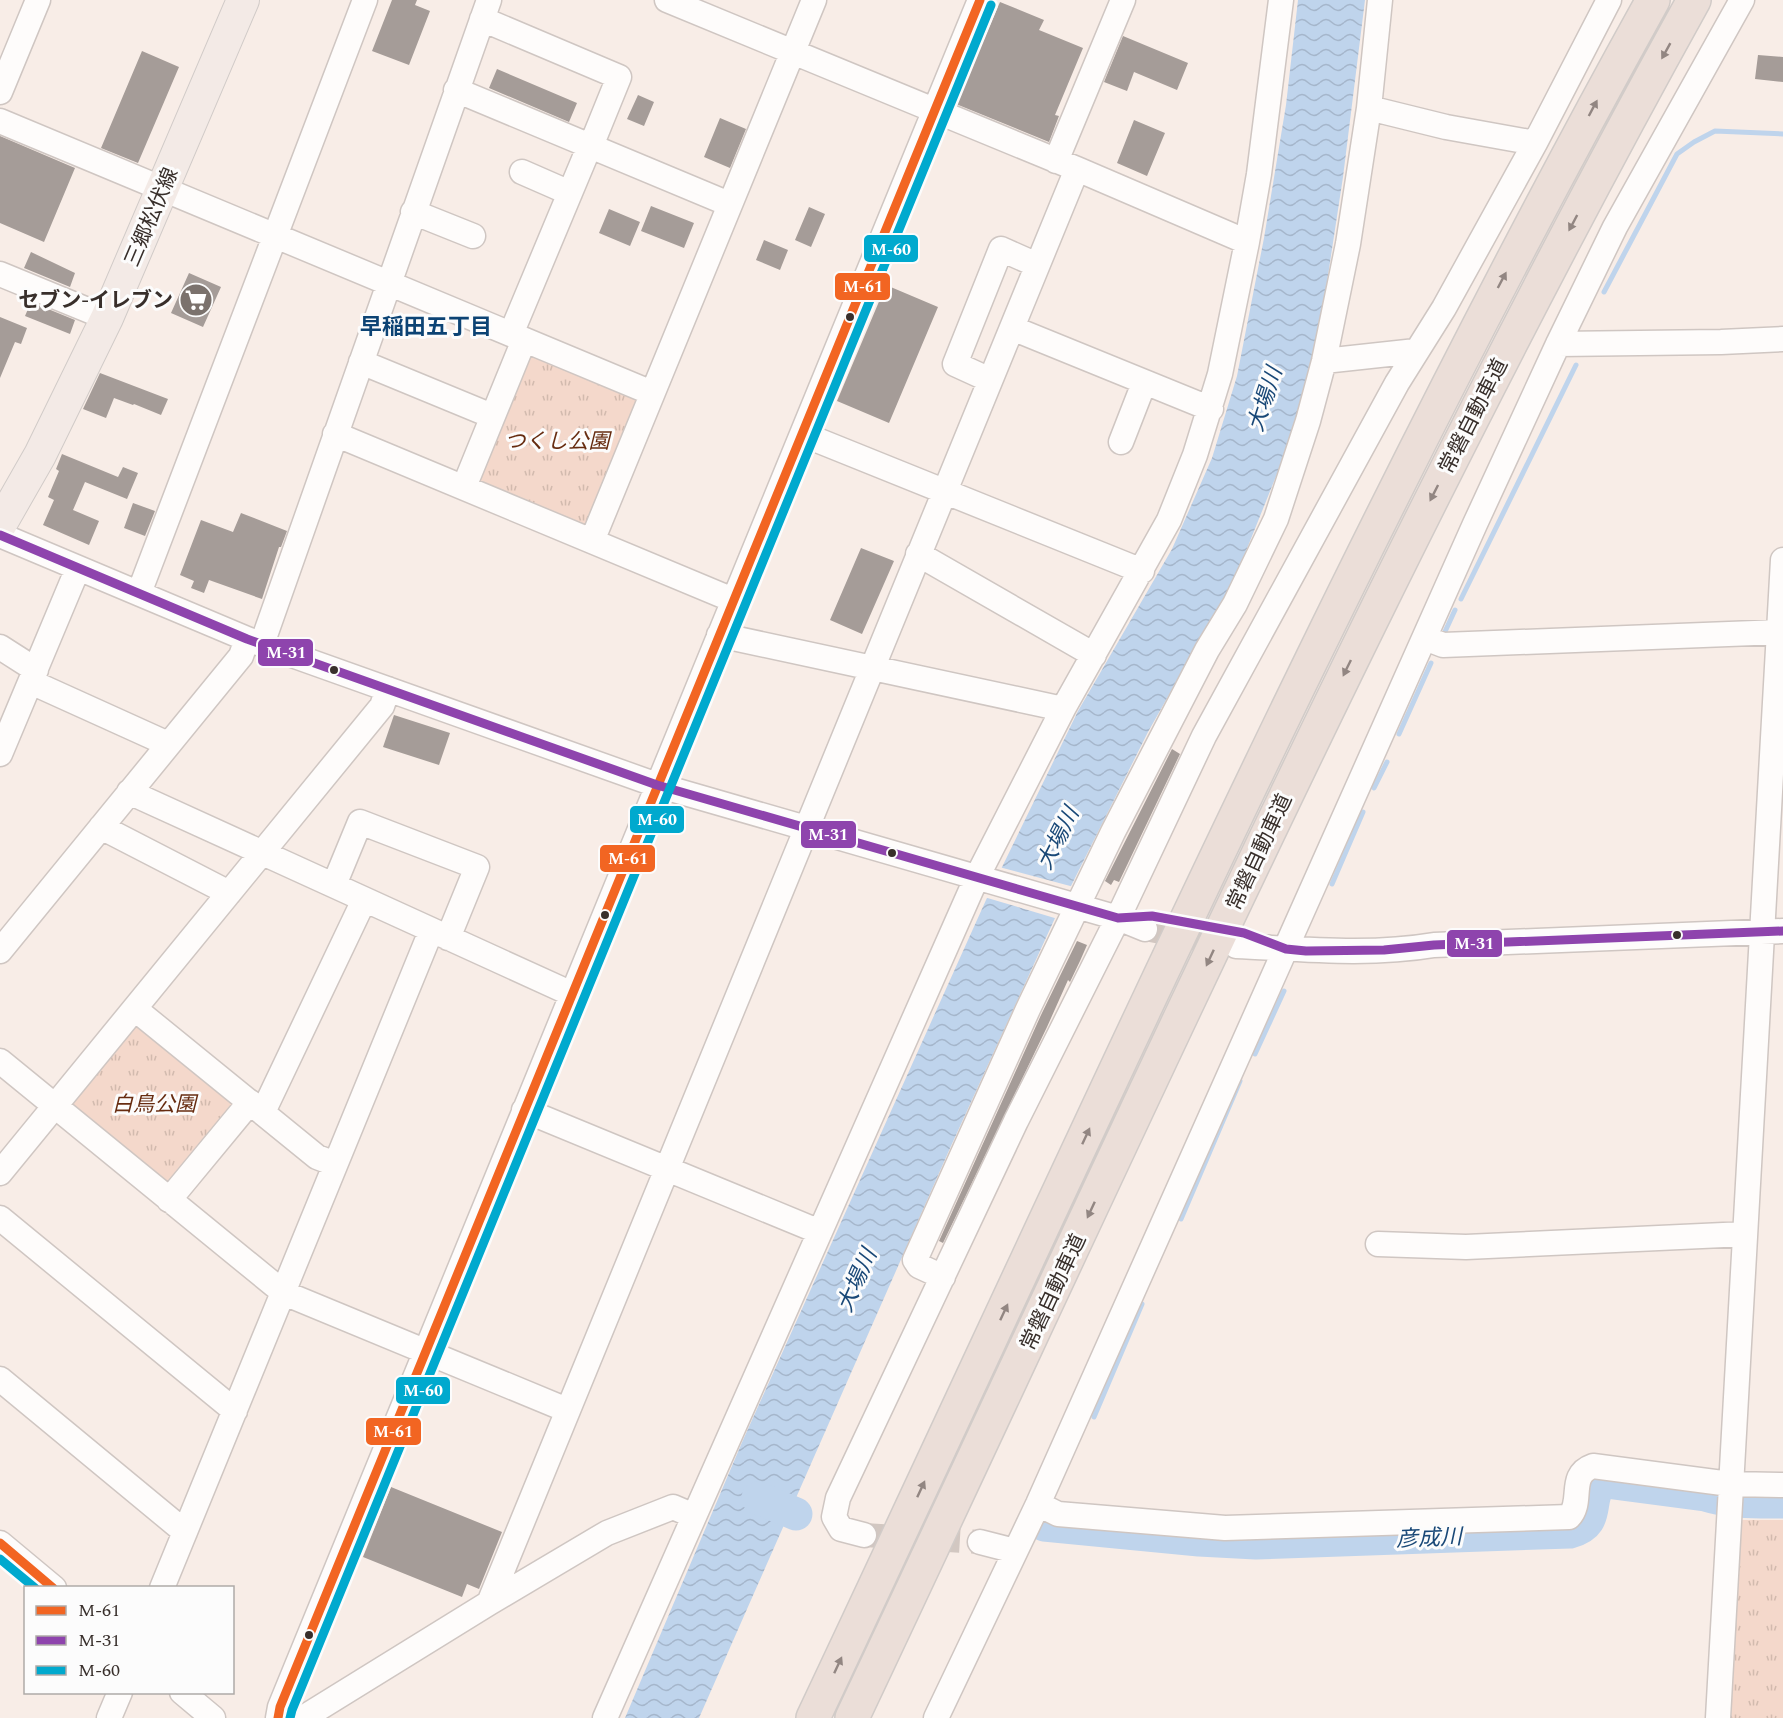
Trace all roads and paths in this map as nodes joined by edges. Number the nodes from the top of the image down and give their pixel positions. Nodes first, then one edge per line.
1 (38, 0) edge
2 (243, 0) edge
3 (365, 0) edge
4 (667, 0) edge
5 (814, 0) edge
6 (980, 0) edge
7 (1123, 0) edge
8 (1281, 0) edge
9 (1380, 0) edge
10 (1609, 0) edge
11 (1653, 0) edge
12 (1694, 0) edge
13 (1742, 0) edge
14 (485, 10) edge
15 (793, 52) junction
16 (456, 90) junction
17 (0, 92) edge
18 (1369, 108) junction
19 (934, 111) junction
20 (0, 121) edge
21 (1535, 143) junction
22 (590, 145) junction
23 (1066, 165) junction
24 (522, 172) dead end
25 (163, 189) junction
26 (570, 193) junction
27 (729, 204) junction
28 (413, 212) junction
29 (275, 236) junction
30 (473, 236) dead end
31 (1247, 242) junction
32 (1037, 264) junction
33 (0, 274) edge
34 (388, 283) junction
35 (107, 318) junction
36 (1012, 328) junction
37 (517, 337) junction
38 (1783, 339) edge
39 (1558, 344) junction
40 (1416, 351) junction
41 (1324, 361) junction
42 (361, 362) junction
43 (990, 380) junction
44 (1144, 382) junction
45 (652, 393) junction
46 (1210, 409) junction
47 (492, 416) junction
48 (335, 434) junction
49 (802, 434) junction
50 (1121, 442) dead end
51 (464, 487) junction
52 (945, 492) junction
53 (0, 525) edge
54 (0, 535) edge
55 (592, 541) junction
56 (918, 554) junction
57 (1783, 560) edge
58 (78, 568) junction
59 (1142, 572) junction
60 (139, 593) junction
61 (733, 600) junction
62 (1781, 633) edge
63 (719, 635) junction
64 (1425, 638) junction
65 (254, 641) junction
66 (0, 647) edge
67 (1094, 655) junction
68 (1204, 656) junction
69 (1248, 656) junction
70 (872, 668) junction
71 (33, 676) junction
72 (388, 689) junction
73 (1063, 709) junction
74 (168, 744) junction
75 (0, 754) edge
76 (657, 785) junction
77 (129, 792) junction
78 (100, 827) junction
79 (807, 829) junction
80 (262, 853) junction
81 (981, 880) junction
82 (334, 885) junction
83 (229, 893) junction
84 (364, 900) junction
85 (1073, 906) junction
86 (1118, 918) junction
87 (1149, 922) tunnel mouth
88 (1773, 932) edge
89 (440, 934) junction
90 (1240, 940) tunnel mouth
91 (1286, 948) junction
92 (0, 951) edge
93 (572, 994) junction
94 (135, 1009) junction
95 (0, 1061) edge
96 (55, 1107) junction
97 (256, 1107) junction
98 (524, 1110) junction
99 (335, 1164) junction
100 (666, 1169) junction
101 (0, 1173) edge
102 (169, 1200) junction
103 (0, 1218) edge
104 (820, 1232) junction
105 (1745, 1234) junction
106 (1378, 1244) dead end
107 (943, 1277) junction
108 (284, 1293) junction
109 (426, 1352) junction
110 (0, 1379) edge
111 (567, 1410) junction
112 (235, 1411) junction
113 (1783, 1485) edge
114 (1730, 1495) junction
115 (1038, 1503) junction
116 (694, 1516) junction
117 (185, 1532) junction
118 (864, 1535) tunnel mouth
119 (980, 1542) tunnel mouth
120 (0, 1543) edge
121 (1015, 1551) junction
122 (53, 1586) edge
123 (162, 1586) edge
124 (489, 1603) junction
125 (119, 1694) edge
126 (184, 1694) edge
127 (109, 1718) edge
128 (213, 1718) edge
129 (278, 1718) edge
130 (303, 1718) edge
131 (605, 1718) edge
132 (813, 1718) edge
133 (852, 1718) edge
134 (936, 1718) edge
135 (1718, 1718) edge

1 - 17 street
2 - 25 main road, 三郷松伏線
3 - 29 street
4 - 15 street
5 - 15 street
6 - 19 street
7 - 23 street
8 - 31 street
9 - 18 street
10 - 21 street
132 -> 11 highway, 常磐自動車道
12 -> 133 highway, 常磐自動車道
13 - 39 street
14 - 16 street
14 - 22 street
15 - 19 street
15 - 27 street
16 - 22 street
16 - 28 street
18 - 21 street
18 - 41 street
19 - 23 street
19 - 49 street
20 - 25 street
21 - 40 street
22 - 26 street
22 - 27 street
23 - 31 street
23 - 32 street
24 - 26 street
25 - 29 street
25 - 35 main road, 三郷松伏線
26 - 37 street
27 - 45 street
28 - 30 street
28 - 34 street
29 - 34 street
29 - 60 street
31 - 46 street
32 - 36 street
32 - 43 street
33 - 35 street
34 - 37 street
34 - 42 street
35 - 53 main road, 三郷松伏線
36 - 43 street
36 - 44 street
37 - 45 street
37 - 47 street
38 - 39 street
39 - 64 street
40 - 41 street
40 - 69 street
41 - 68 street
42 - 47 street
42 - 48 street
43 - 52 street
44 - 46 street
44 - 50 street
45 - 55 street
46 - 59 street
47 - 51 street
48 - 51 street
48 - 65 street
49 - 52 street
49 - 61 street
51 - 55 street
52 - 56 street
52 - 59 street
54 - 58 street
55 - 61 street
56 - 67 street
56 - 70 street
57 - 62 street
58 - 60 street
58 - 71 street
59 - 67 street
60 - 65 street
61 - 63 street
62 - 64 street
62 - 88 street
63 - 70 street
63 - 76 street
64 - 91 street
65 - 72 street
65 - 74 street
66 - 71 street
67 - 73 street
68 - 69 street
68 - 85 street
69 - 86 street
70 - 73 street
70 - 79 street
71 - 74 street
71 - 75 street
72 - 76 street
72 - 80 street
73 - 81 street
74 - 77 street
76 - 79 street
76 - 93 street
77 - 78 street
77 - 80 street
78 - 83 street
78 - 92 street
79 - 81 street
79 - 100 street
80 - 82 street
80 - 83 street
81 - 85 street
81 - 104 street
82 - 84 street
82 - 89 street
83 - 94 street
84 - 89 street
84 - 97 street
85 - 86 street
85 - 107 street
86 - 87 street
86 - 107 street
88 - 91 street
88 - 105 street
89 - 93 street
89 - 99 street
90 - 91 street
91 - 115 street
93 - 98 street
94 - 96 street
94 - 97 street
95 - 96 street
96 - 101 street
96 - 102 street
97 - 99 street
97 - 102 street
98 - 100 street
98 - 109 street
99 - 108 street
100 - 104 street
100 - 111 street
102 - 108 street
103 - 112 street
104 - 116 street
105 - 106 street
105 - 114 street
107 - 118 street
108 - 109 street
108 - 112 street
109 - 111 street
109 - 129 street
110 - 117 street
111 - 124 street
112 - 117 street
113 - 114 street
114 - 115 street
114 - 135 street
115 - 121 street
116 - 124 street
116 - 131 street
117 - 123 street
119 - 121 street
120 - 122 street
121 - 134 street
124 - 130 street
125 - 127 street
126 - 128 street

